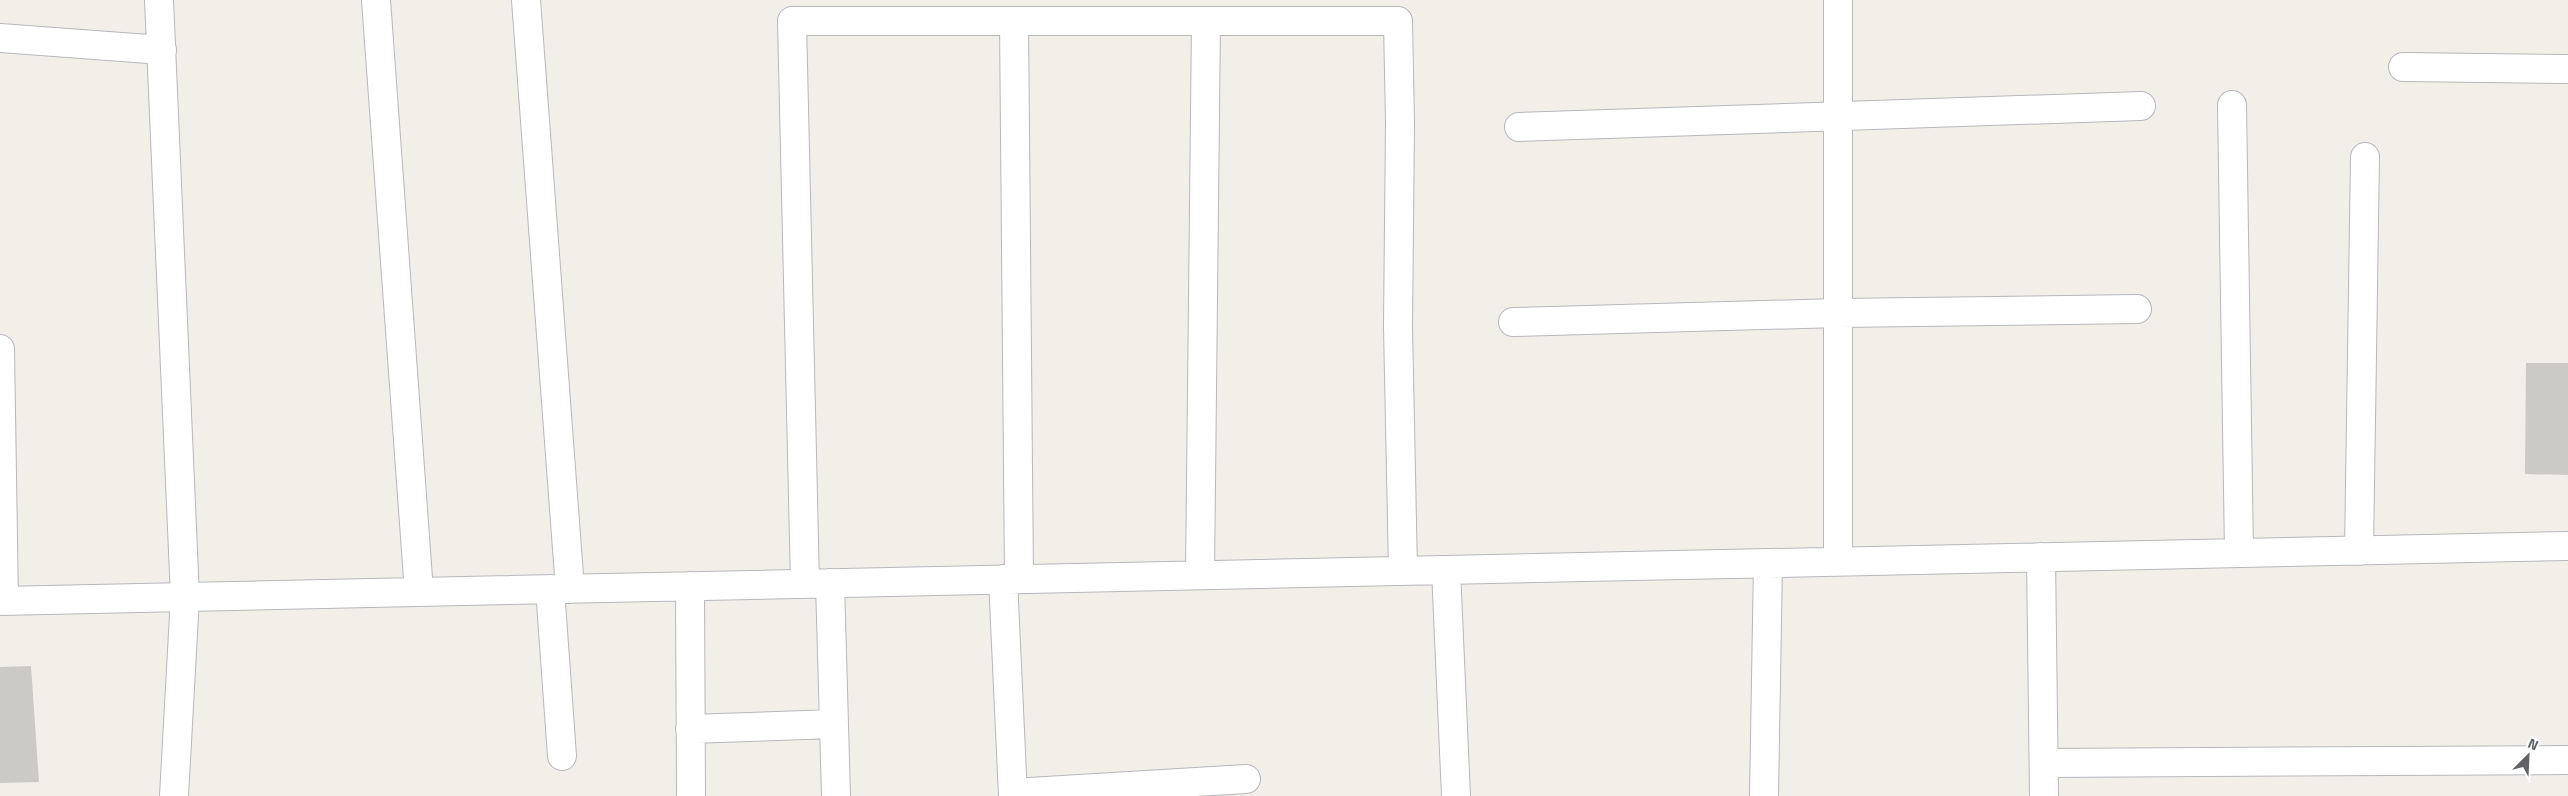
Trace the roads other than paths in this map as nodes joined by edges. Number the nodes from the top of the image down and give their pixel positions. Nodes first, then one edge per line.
1 (159, 0) edge
2 (376, 0) edge
3 (526, 0) edge
4 (1838, 0) edge
5 (1014, 21) junction
6 (1206, 21) junction
7 (0, 38) edge
8 (162, 50) junction
9 (2403, 67) dead end
10 (2568, 69) edge
11 (2232, 105) dead end
12 (2141, 106) dead end
13 (1838, 116) junction
14 (1519, 127) dead end
15 (2365, 157) dead end
16 (2137, 309) dead end
17 (1838, 312) junction
18 (1514, 322) dead end
19 (0, 349) edge
20 (2568, 546) edge
21 (2359, 550) junction
22 (2239, 553) junction
23 (2042, 558) junction
24 (1838, 561) junction
25 (1768, 563) junction
26 (1446, 570) junction
27 (1403, 571) junction
28 (1200, 575) junction
29 (1011, 579) junction
30 (818, 584) junction
31 (690, 586) junction
32 (560, 589) junction
33 (419, 592) junction
34 (186, 597) junction
35 (2, 601) edge
36 (834, 724) junction
37 (690, 729) junction
38 (562, 756) dead end
39 (2568, 760) edge
40 (2044, 763) junction
41 (1246, 779) dead end
42 (1013, 795) edge
43 (174, 796) edge
44 (692, 796) edge
45 (836, 796) edge
46 (1456, 796) edge
47 (1764, 796) edge
48 (2044, 796) edge

1 - 8 street
2 - 33 street
3 - 32 street
4 - 13 street
5 - 6 street
5 - 29 street
5 - 30 street
6 - 27 street
6 - 28 street
7 - 8 street
8 - 34 street
9 - 10 street
11 - 22 street
12 - 13 street
13 - 14 street
13 - 17 street
15 - 21 street
16 - 17 street
17 - 18 street
17 - 24 street
19 - 35 street
20 - 21 street
21 - 22 street
22 - 23 street
23 - 24 street
23 - 40 street
24 - 25 street
25 - 26 street
25 - 47 street
26 - 27 street
26 - 46 street
27 - 28 street
28 - 29 street
29 - 30 street
29 - 42 street
30 - 31 street
30 - 36 street
31 - 32 street
31 - 37 street
32 - 33 street
32 - 38 street
33 - 34 street
34 - 35 street
34 - 43 street
36 - 37 street
36 - 45 street
37 - 44 street
39 - 40 street
40 - 48 street
41 - 42 street

